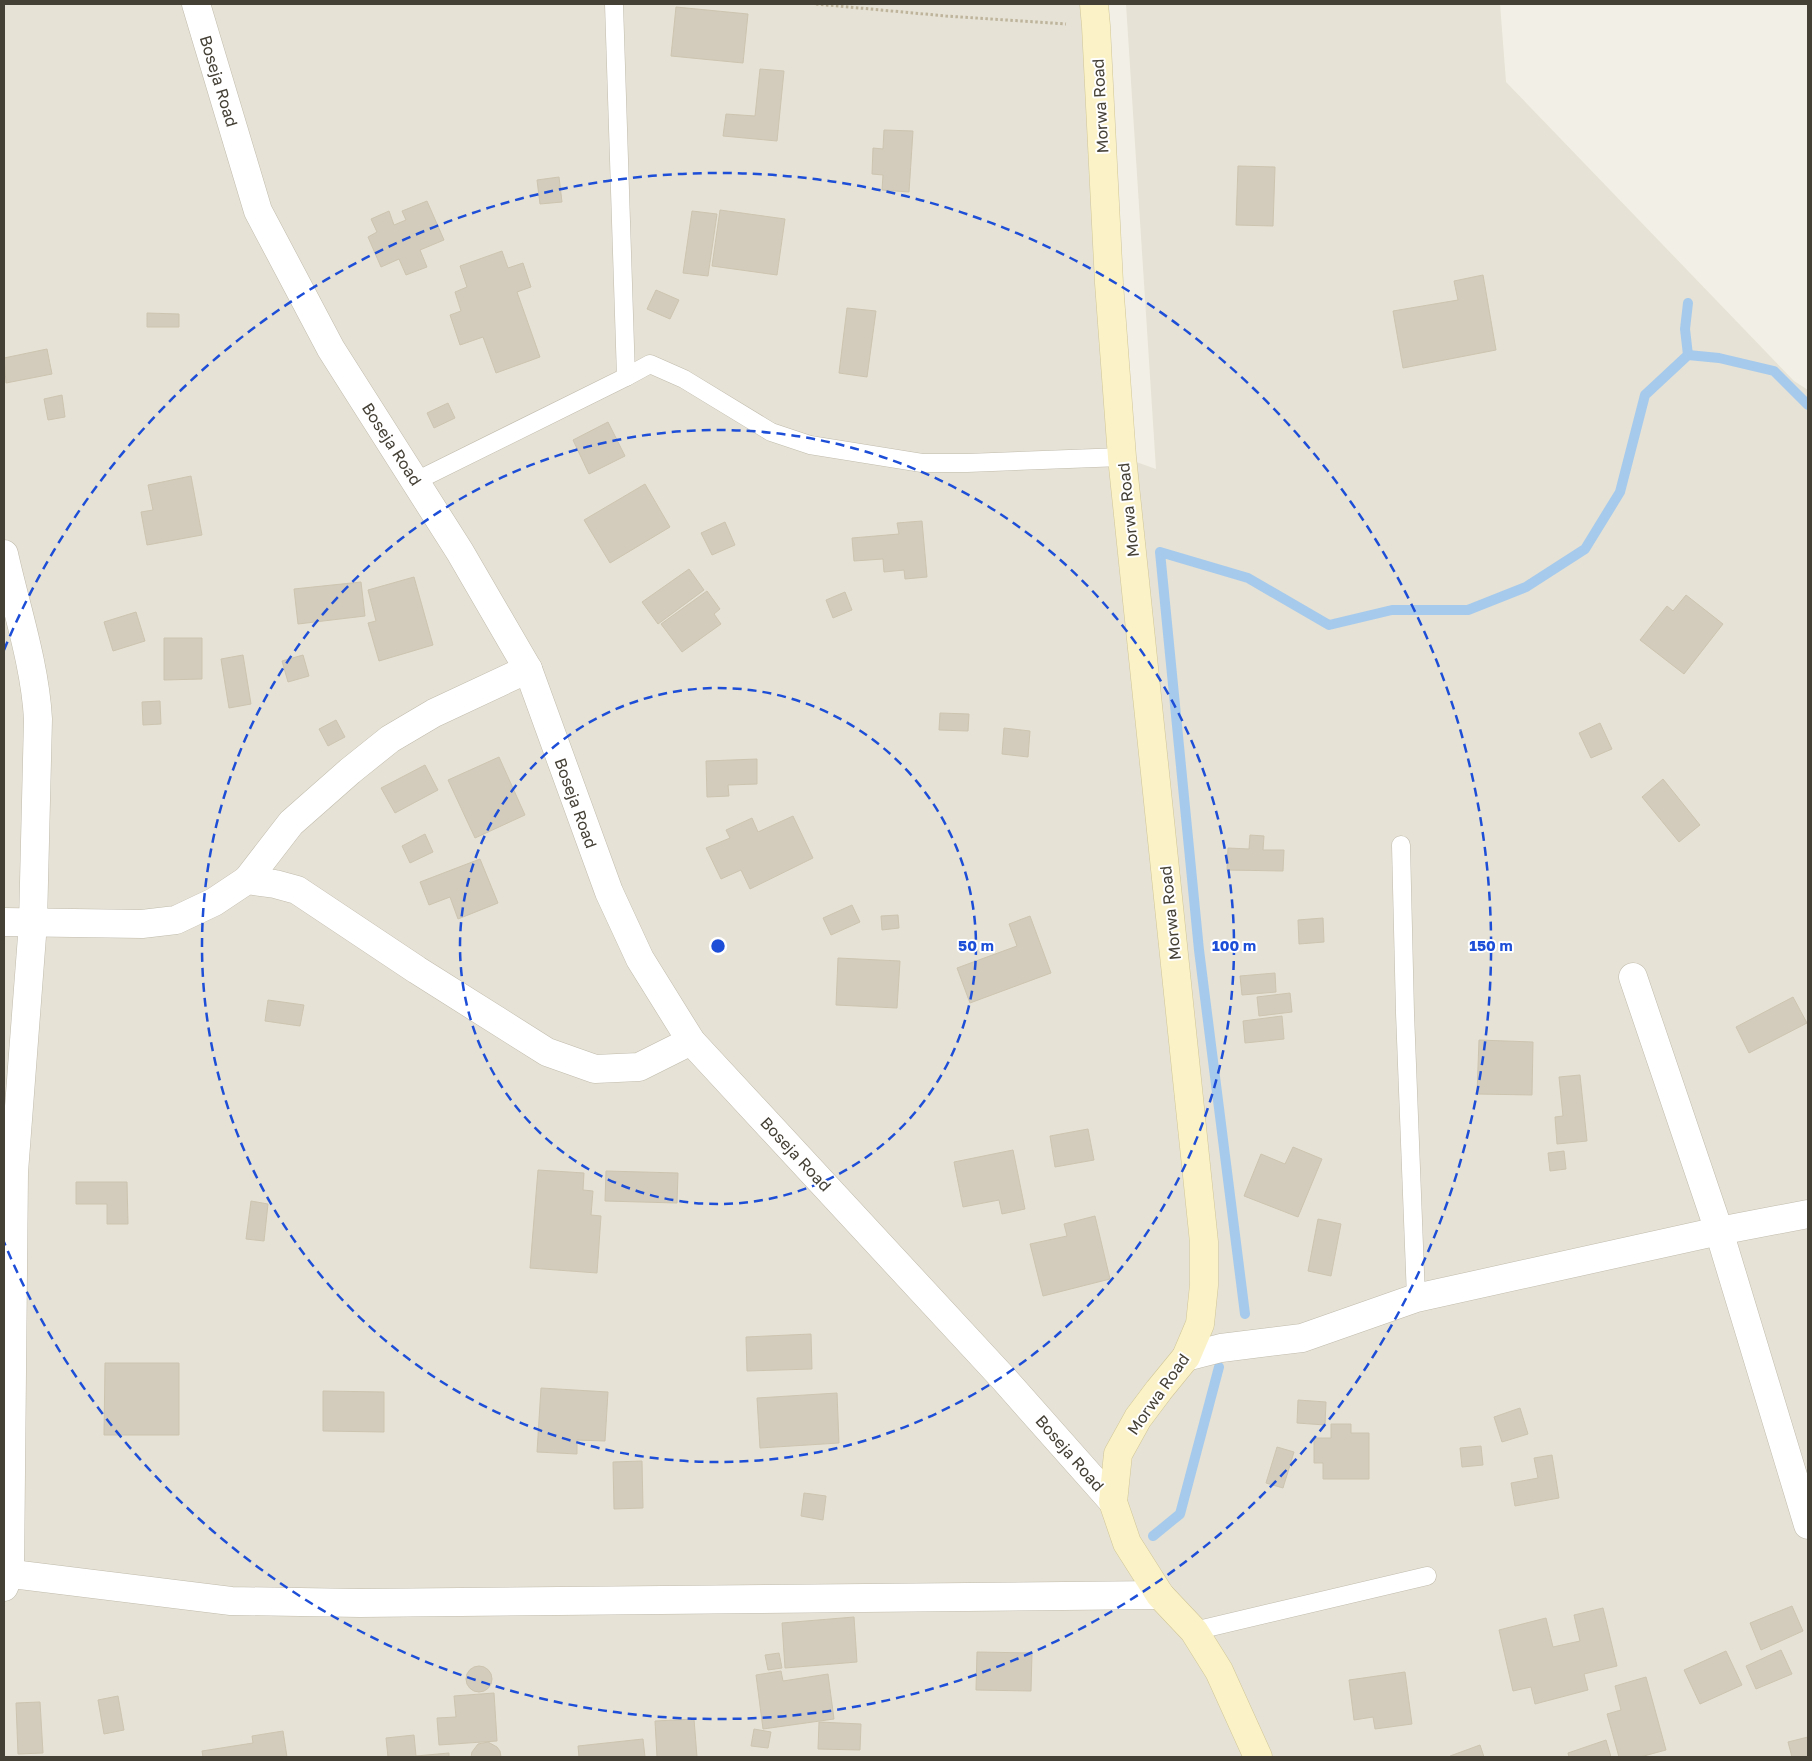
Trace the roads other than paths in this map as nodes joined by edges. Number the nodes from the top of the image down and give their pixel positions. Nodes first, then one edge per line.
1 (196, 4) edge
2 (614, 4) edge
3 (1095, 15) edge
4 (626, 377) junction
5 (1122, 457) junction
6 (416, 481) junction
7 (4, 554) edge
8 (528, 669) junction
9 (1401, 845) dead end
10 (247, 880) junction
11 (4, 922) edge
12 (33, 923) junction
13 (1633, 977) dead end
14 (691, 1041) junction
15 (1808, 1214) edge
16 (1719, 1231) junction
17 (1416, 1298) junction
18 (1186, 1357) junction
19 (1113, 1502) junction
20 (1808, 1524) edge
21 (1427, 1576) dead end
22 (6, 1578) edge
23 (1160, 1595) junction
24 (1194, 1631) junction
25 (1258, 1757) edge

1 - 6 street, Boseja Road
2 - 4 lane
3 - 5 main road, Morwa Road
4 - 5 lane
4 - 6 lane
5 - 18 main road, Morwa Road
6 - 8 street, Boseja Road
7 - 12 street
8 - 10 street
8 - 14 street, Boseja Road
9 - 17 lane
10 - 12 street
10 - 14 street
11 - 12 street
12 - 22 street
13 - 16 street
14 - 19 street, Boseja Road
15 - 16 street
16 - 17 street
16 - 20 street
17 - 18 street
18 - 19 main road, Morwa Road
19 - 23 main road, Morwa Road
21 - 24 lane
22 - 23 street
23 - 24 main road, Morwa Road
24 - 25 main road, Morwa Road

